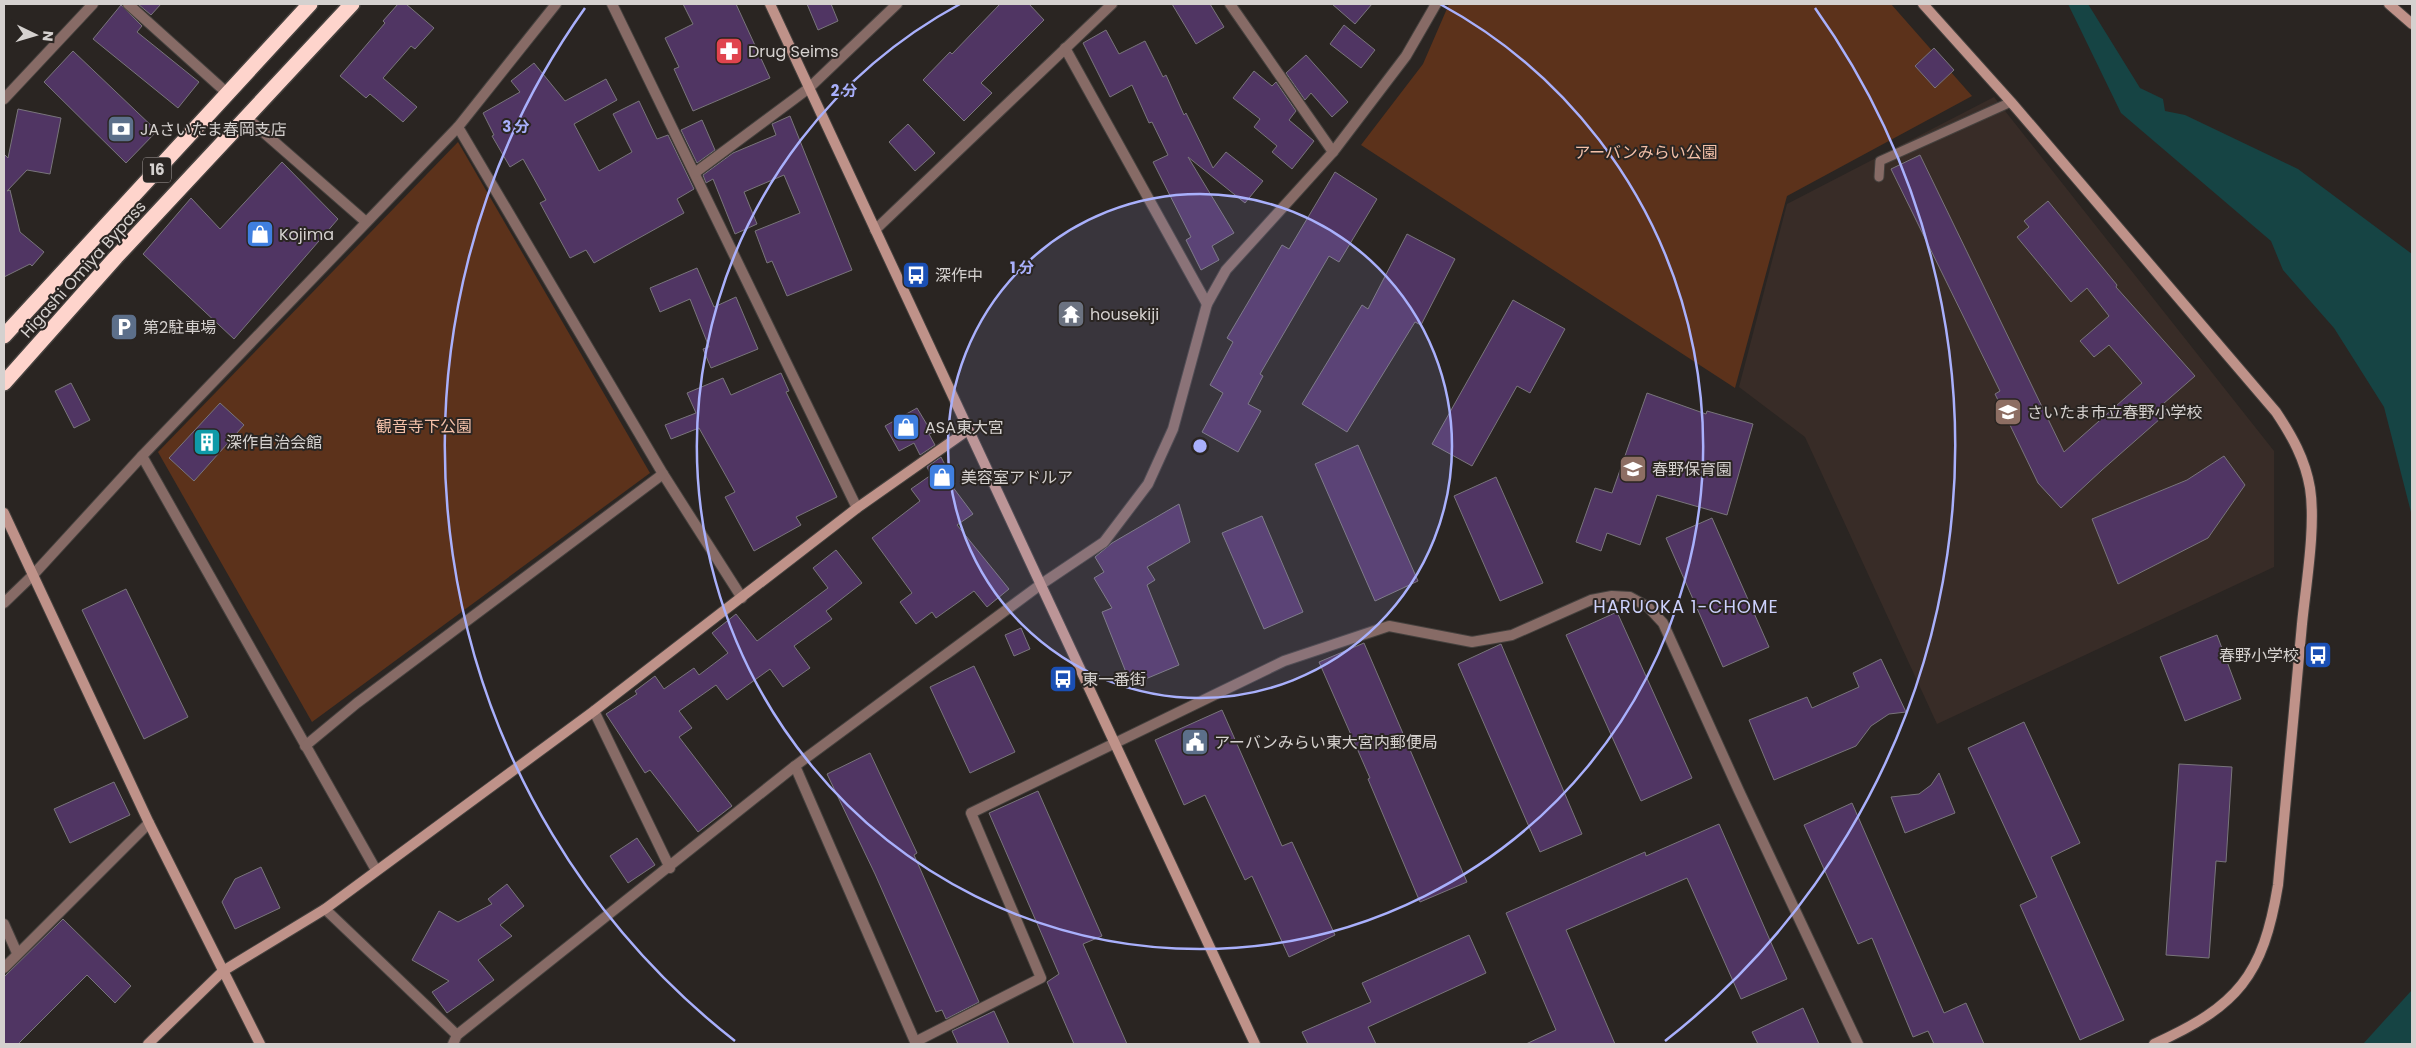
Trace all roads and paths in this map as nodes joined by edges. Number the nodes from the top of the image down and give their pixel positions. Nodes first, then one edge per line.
1 (93, 4) edge
2 (128, 4) edge
3 (310, 4) edge
4 (352, 4) edge
5 (556, 4) edge
6 (612, 4) edge
7 (770, 4) edge
8 (897, 4) edge
9 (1112, 4) edge
10 (1230, 4) edge
11 (1436, 4) edge
12 (1923, 4) edge
13 (2389, 4) edge
14 (2412, 24) edge
15 (1065, 48) junction
16 (809, 88) junction
17 (227, 93) junction
18 (4, 97) edge
19 (2011, 102) junction
20 (246, 118) junction
21 (458, 127) junction
22 (1333, 152) junction
23 (696, 172) junction
24 (1880, 177) dead end
25 (366, 222) junction
26 (875, 230) junction
27 (1207, 304) junction
28 (4, 336) edge
29 (4, 382) edge
30 (968, 430) junction
31 (142, 456) junction
32 (663, 474) junction
33 (857, 508) junction
34 (4, 513) edge
35 (33, 574) junction
36 (1040, 585) junction
37 (742, 598) junction
38 (4, 602) edge
39 (594, 711) junction
40 (1115, 744) junction
41 (305, 746) junction
42 (795, 766) junction
43 (149, 823) junction
44 (670, 868) junction
45 (376, 870) junction
46 (325, 909) junction
47 (4, 924) edge
48 (17, 953) junction
49 (4, 968) edge
50 (223, 971) junction
51 (455, 1040) edge
52 (915, 1043) edge
53 (148, 1044) edge
54 (260, 1044) edge
55 (1255, 1044) edge
56 (1858, 1044) edge
57 (2154, 1044) edge

1 - 18 street
2 - 17 street
3 - 17 highway, Higashi Omiya Bypass / 16
4 - 20 highway, Higashi Omiya Bypass / 16
5 - 21 street
6 - 23 street
7 - 16 street
8 - 16 street
9 - 15 street
10 - 22 street
11 - 22 street
12 - 19 street
13 - 14 street
15 - 26 street
15 - 27 street
16 - 23 street
16 - 26 street
17 - 28 highway, Higashi Omiya Bypass / 16
19 - 24 lane
19 - 57 street
20 - 25 street
20 - 29 highway, Higashi Omiya Bypass / 16
21 - 25 street
21 - 32 street
22 - 27 street
23 - 33 street
25 - 31 street
26 - 30 street
27 - 36 street
30 - 33 street
30 - 36 street
31 - 35 street
31 - 41 street
32 - 37 street
32 - 41 street
33 - 37 street
34 - 35 street
35 - 38 street
35 - 43 street
36 - 40 street
36 - 42 street
37 - 39 street
39 - 44 street
39 - 45 street
40 - 52 street
40 - 55 street
40 - 56 street
41 - 45 street
42 - 44 street
42 - 52 street
43 - 48 street
43 - 50 street
44 - 51 street
45 - 46 street
46 - 50 street
46 - 51 street
47 - 48 street
48 - 49 street
50 - 53 street
50 - 54 street

